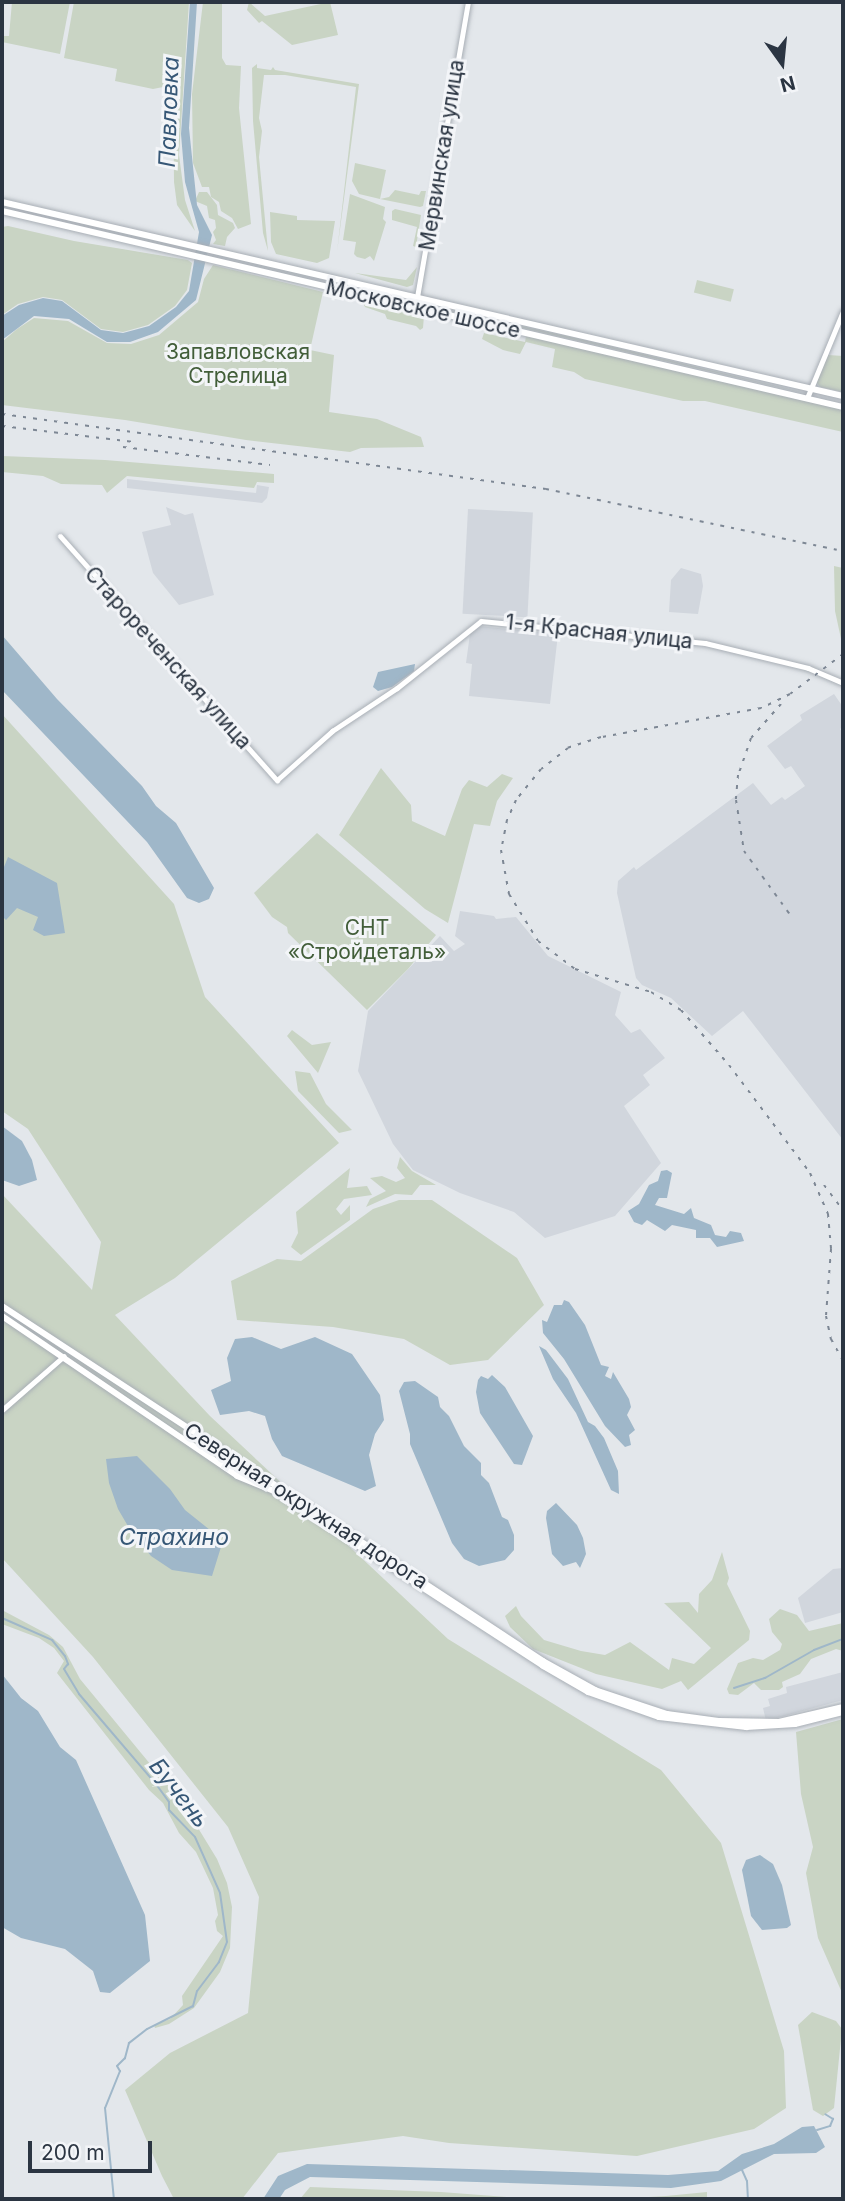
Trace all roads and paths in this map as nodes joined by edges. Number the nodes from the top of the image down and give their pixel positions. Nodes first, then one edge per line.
1 (468, 2) edge
2 (2, 202) edge
3 (2, 211) edge
4 (417, 297) junction
5 (418, 309) junction
6 (843, 311) edge
7 (810, 389) junction
8 (843, 396) edge
9 (807, 398) junction
10 (843, 407) edge
11 (60, 536) dead end
12 (842, 684) edge
13 (277, 780) joint
14 (2, 1306) edge
15 (2, 1316) edge
16 (64, 1356) junction
17 (2, 1410) edge
18 (244, 1463) junction
19 (237, 1476) junction
20 (611, 1700) junction
21 (843, 1709) edge

1 - 4 street, Мервинская улица
2 - 4 main road, Московское шоссе
3 - 5 main road, Московское шоссе
4 - 5 street, Мервинская улица
4 - 7 main road, Московское шоссе
5 - 9 main road, Московское шоссе
6 - 7 street
7 - 8 main road, Московское шоссе
7 - 9 street
9 - 10 main road, Московское шоссе
11 - 13 street, Старореченская улица
12 - 13 street, 1-я Красная улица
14 - 18 main road, Северная окружная дорога
15 - 16 main road, Северная окружная дорога
16 - 17 street
16 - 19 main road, Северная окружная дорога
18 - 19 main road
18 - 20 main road, Северная окружная дорога
19 - 20 main road, Северная окружная дорога
20 - 21 main road

